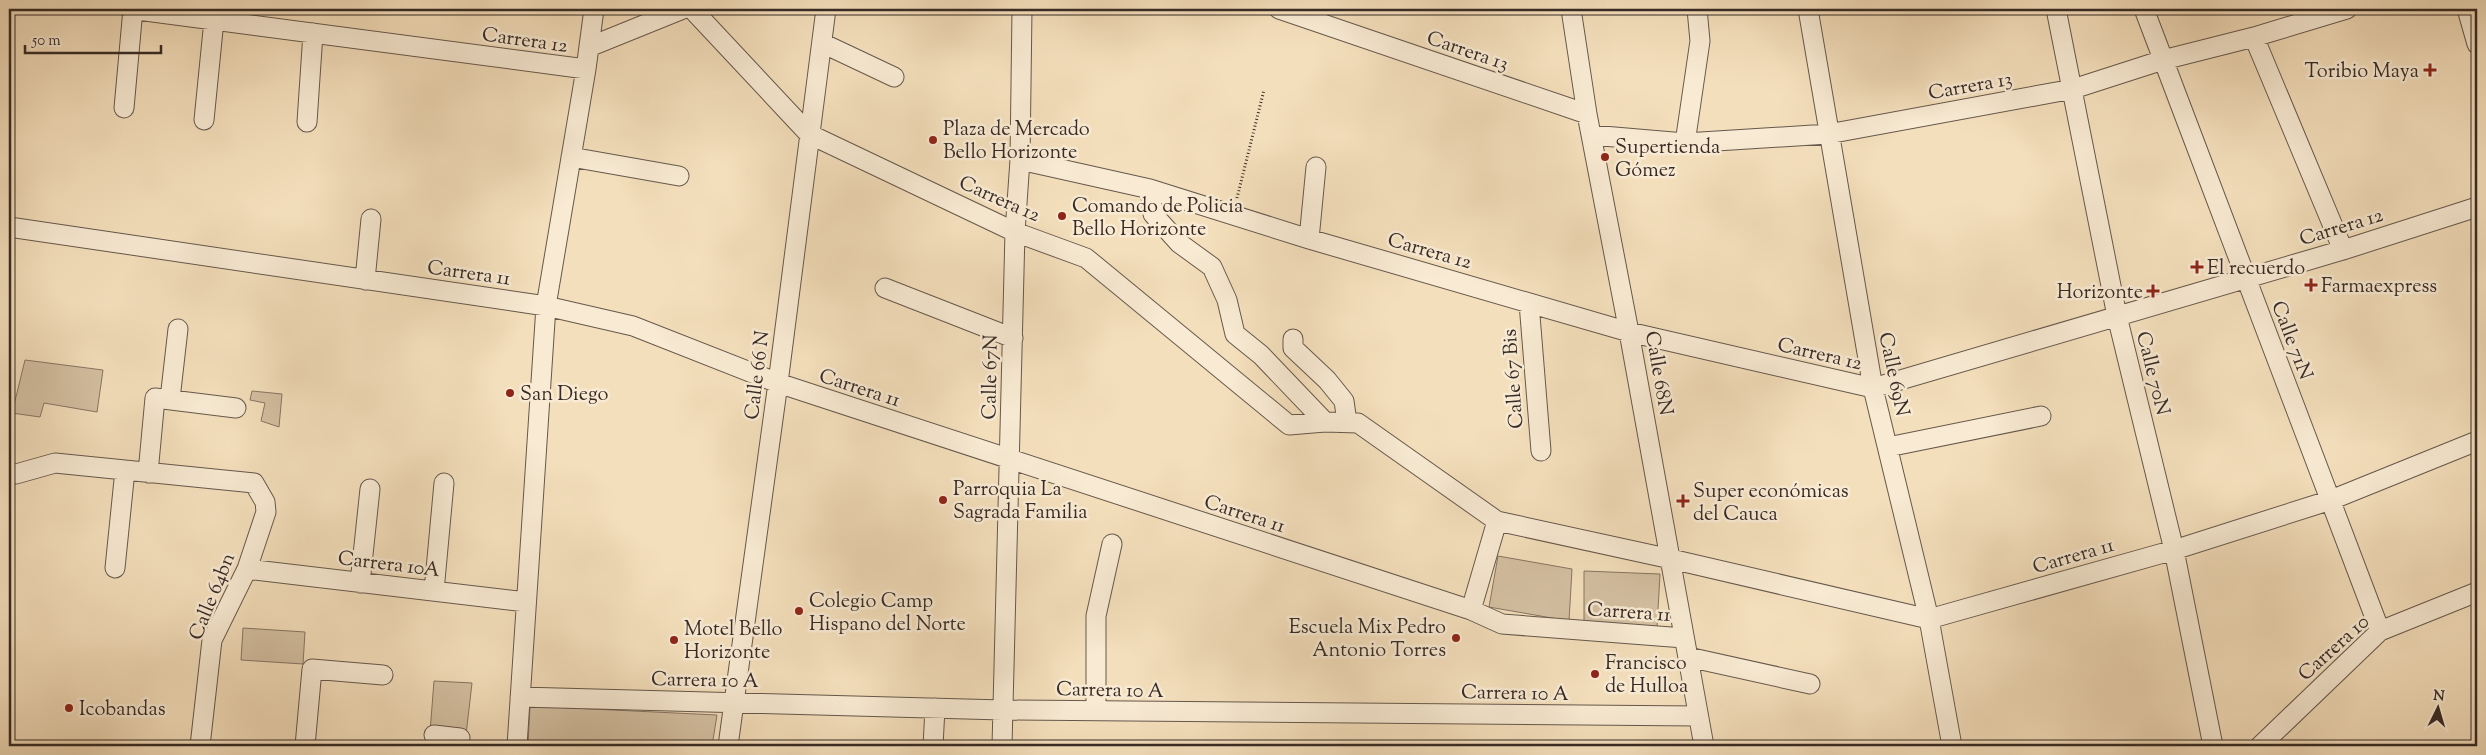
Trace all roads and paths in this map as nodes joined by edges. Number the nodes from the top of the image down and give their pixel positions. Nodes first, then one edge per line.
1 (132, 9) edge
2 (594, 9) edge
3 (683, 9) edge
4 (692, 9) edge
5 (826, 9) edge
6 (1022, 9) edge
7 (1278, 9) edge
8 (1571, 9) edge
9 (1697, 9) edge
10 (1808, 9) edge
11 (2056, 9) edge
12 (2144, 9) edge
13 (2347, 9) edge
14 (2467, 9) edge
15 (208, 16) edge
16 (313, 33) junction
17 (2254, 37) junction
18 (822, 43) junction
19 (2477, 44) edge
20 (590, 47) junction
21 (2163, 60) junction
22 (586, 69) junction
23 (894, 77) dead end
24 (2073, 89) junction
25 (1264, 90) dead end
26 (124, 108) dead end
27 (1587, 114) junction
28 (204, 120) dead end
29 (307, 122) dead end
30 (809, 134) junction
31 (1828, 134) junction
32 (1591, 135) junction
33 (1685, 144) junction
34 (571, 157) junction
35 (1020, 160) junction
36 (1316, 167) dead end
37 (678, 176) dead end
38 (1150, 189) junction
39 (2477, 207) edge
40 (1232, 215) junction
41 (371, 218) dead end
42 (9, 227) edge
43 (1015, 232) junction
44 (1309, 239) junction
45 (2343, 250) junction
46 (2246, 279) junction
47 (365, 280) junction
48 (885, 288) dead end
49 (1529, 303) junction
50 (546, 306) junction
51 (2117, 316) junction
52 (178, 330) dead end
53 (1629, 332) junction
54 (1012, 338) junction
55 (1293, 339) dead end
56 (778, 384) junction
57 (1873, 388) junction
58 (170, 399) junction
59 (236, 408) dead end
60 (2041, 416) dead end
61 (1324, 422) junction
62 (1347, 422) junction
63 (2477, 441) edge
64 (1888, 447) junction
65 (1541, 451) dead end
66 (1010, 461) junction
67 (126, 470) junction
68 (148, 473) junction
69 (9, 474) edge
70 (444, 483) dead end
71 (370, 488) dead end
72 (2331, 500) junction
73 (1497, 521) junction
74 (1112, 544) dead end
75 (2174, 550) junction
76 (1671, 559) junction
77 (114, 568) dead end
78 (247, 570) junction
79 (360, 583) junction
80 (434, 591) junction
81 (2477, 592) edge
82 (526, 602) junction
83 (1472, 610) junction
84 (1929, 619) junction
85 (2380, 631) junction
86 (1684, 638) junction
87 (1688, 657) junction
88 (383, 675) dead end
89 (1810, 684) dead end
90 (520, 697) junction
91 (735, 702) junction
92 (935, 708) junction
93 (1003, 710) junction
94 (1096, 711) junction
95 (1698, 716) junction
96 (434, 735) dead end
97 (460, 742) edge
98 (200, 746) edge
99 (305, 746) edge
100 (517, 746) edge
101 (728, 746) edge
102 (934, 746) edge
103 (1002, 746) edge
104 (1704, 746) edge
105 (1952, 746) edge
106 (2213, 746) edge
107 (2260, 746) edge

1 - 15 street, Carrera 12
1 - 26 street
2 - 20 street
3 - 20 street
4 - 30 street, Carrera 12
5 - 18 street, Calle 66 N
6 - 35 street, Calle 67N
7 - 27 street, Carrera 13
8 - 27 street, Calle 68N
9 - 33 street
10 - 31 street, Calle 69N
11 - 24 street, Calle 70N
12 - 21 street, Calle 71N
13 - 17 street, Carrera 13
14 - 19 street
15 - 16 street, Carrera 12
15 - 28 street
16 - 22 street, Carrera 12
16 - 29 street
17 - 21 street, Carrera 13
17 - 45 street
18 - 23 street
18 - 30 street, Calle 66 N
20 - 22 street
21 - 24 street, Carrera 13
21 - 46 street, Calle 71N
22 - 34 street
24 - 31 street, Carrera 13
24 - 51 street, Calle 70N
25 - 40 path
27 - 32 street, Calle 68N
30 - 43 street, Carrera 12
30 - 56 street, Calle 66 N
31 - 33 street, Carrera 13
31 - 57 street, Calle 69N
32 - 33 street, Carrera 13
32 - 53 street, Calle 68N
34 - 37 street
34 - 50 street
35 - 38 street, Carrera 12
35 - 43 street, Calle 67N
36 - 44 street
38 - 40 street, Carrera 12
38 - 61 street
39 - 45 street, Carrera 12
40 - 44 street, Carrera 12
41 - 47 street
42 - 47 street, Carrera 11
43 - 54 street, Calle 67N
43 - 61 street, Carrera 12
44 - 49 street, Carrera 12
45 - 46 street, Carrera 12
46 - 51 street, Carrera 12
46 - 72 street, Calle 71N
47 - 50 street, Carrera 11
48 - 54 street
49 - 53 street, Carrera 12
49 - 65 street, Calle 67 Bis
50 - 56 street, Carrera 11
50 - 82 street
51 - 57 street, Carrera 12
51 - 75 street, Calle 70N
52 - 58 street
53 - 57 street, Carrera 12
53 - 76 street, Calle 68N
54 - 66 street, Calle 67N
55 - 62 street
56 - 66 street, Carrera 11
56 - 91 street, Calle 66 N
57 - 64 street, Calle 69N
58 - 59 street
58 - 68 street
60 - 64 street
61 - 62 street, Carrera 12
62 - 73 street, Carrera 12
63 - 72 street, Carrera 11
64 - 84 street, Calle 69N
66 - 83 street, Carrera 11
66 - 93 street, Calle 67N
67 - 68 street
67 - 69 street
67 - 77 street
68 - 78 street, Calle 64bn
70 - 80 street
71 - 79 street
72 - 75 street, Carrera 11
72 - 85 street, Calle 71N
73 - 76 street, Carrera 12
73 - 83 street
74 - 94 street
75 - 84 street, Carrera 11
75 - 106 street, Calle 70N
76 - 84 street, Carrera 11
76 - 86 street, Calle 68N
78 - 79 street, Carrera 10A
78 - 98 street, Calle 64bn
79 - 80 street, Carrera 10A
80 - 82 street, Carrera 10A
81 - 85 street, Carrera 10
82 - 90 street
83 - 86 street, Carrera 11
84 - 105 street, Calle 69N
85 - 107 street, Carrera 10
86 - 87 street, Calle 68N
87 - 89 street
87 - 95 street, Calle 68N
88 - 99 street
90 - 91 street, Carrera 10 A
90 - 100 street
91 - 92 street, Carrera 10 A
91 - 101 street, Calle 66 N
92 - 93 street, Carrera 10 A
92 - 102 street
93 - 94 street, Carrera 10 A
93 - 103 street, Calle 67N
94 - 95 street, Carrera 10 A
95 - 104 street, Calle 68N
96 - 97 street

